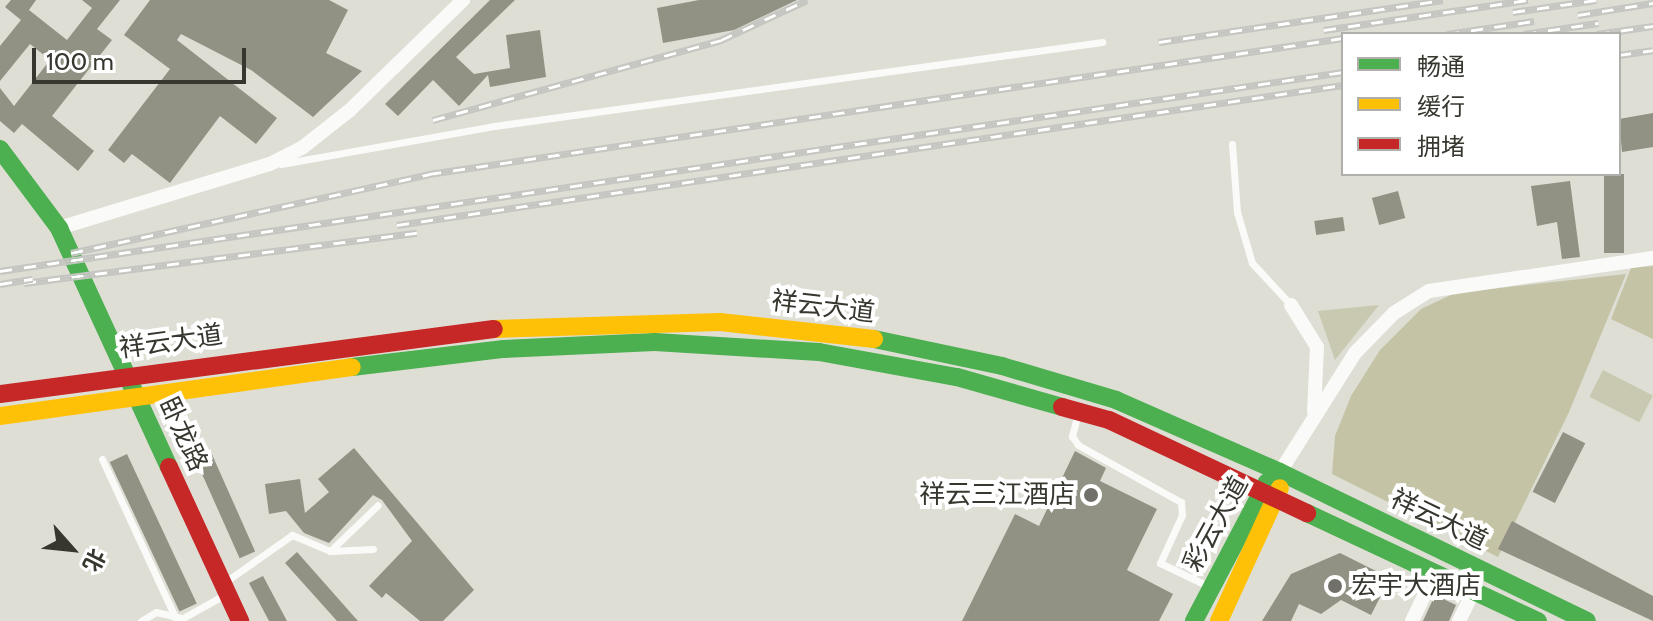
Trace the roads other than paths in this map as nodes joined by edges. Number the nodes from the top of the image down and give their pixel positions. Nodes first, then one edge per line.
1 (463, 0) edge
2 (1102, 42) dead end
3 (1232, 144) dead end
4 (0, 149) edge
5 (260, 167) junction
6 (59, 228) junction
7 (1653, 258) edge
8 (1291, 305) joint
9 (127, 375) junction
10 (0, 394) edge
11 (136, 395) junction
12 (1079, 411) junction
13 (0, 416) edge
14 (1311, 425) junction
15 (102, 459) dead end
16 (1280, 472) junction
17 (1260, 487) junction
18 (1280, 496) junction
19 (378, 505) dead end
20 (373, 549) dead end
21 (330, 551) junction
22 (1436, 571) junction
23 (225, 588) junction
24 (1211, 588) junction
25 (1474, 590) junction
26 (176, 618) edge
27 (141, 621) edge
28 (240, 621) edge
29 (1194, 621) edge
30 (1219, 621) edge
31 (1412, 621) edge
32 (1459, 621) edge
33 (1538, 621) edge
34 (1587, 621) edge

1 - 5 street
2 - 5 lane
3 - 8 lane
4 - 6 main road, 卧龙路
5 - 6 street
6 - 9 main road, 卧龙路
7 - 14 street
8 - 14 street
9 - 10 main road, 祥云大道
9 - 11 main road, 卧龙路
9 - 16 main road, 祥云大道
11 - 12 main road, 祥云大道
11 - 13 main road, 祥云大道
11 - 23 main road, 卧龙路
12 - 17 main road, 祥云大道
12 - 24 lane
14 - 16 street
15 - 26 lane
16 - 17 main road, 彩云大道
16 - 18 main road, 彩云大道
16 - 34 main road, 祥云大道
17 - 18 main road, 祥云大道
17 - 24 main road, 彩云大道
18 - 22 main road, 祥云大道
18 - 30 main road, 彩云大道
19 - 21 lane
20 - 21 lane
21 - 23 lane
22 - 25 main road, 祥云大道
22 - 31 street
23 - 26 lane
23 - 28 main road, 卧龙路
24 - 29 main road, 彩云大道
25 - 32 street
25 - 33 main road, 祥云大道
26 - 27 lane

